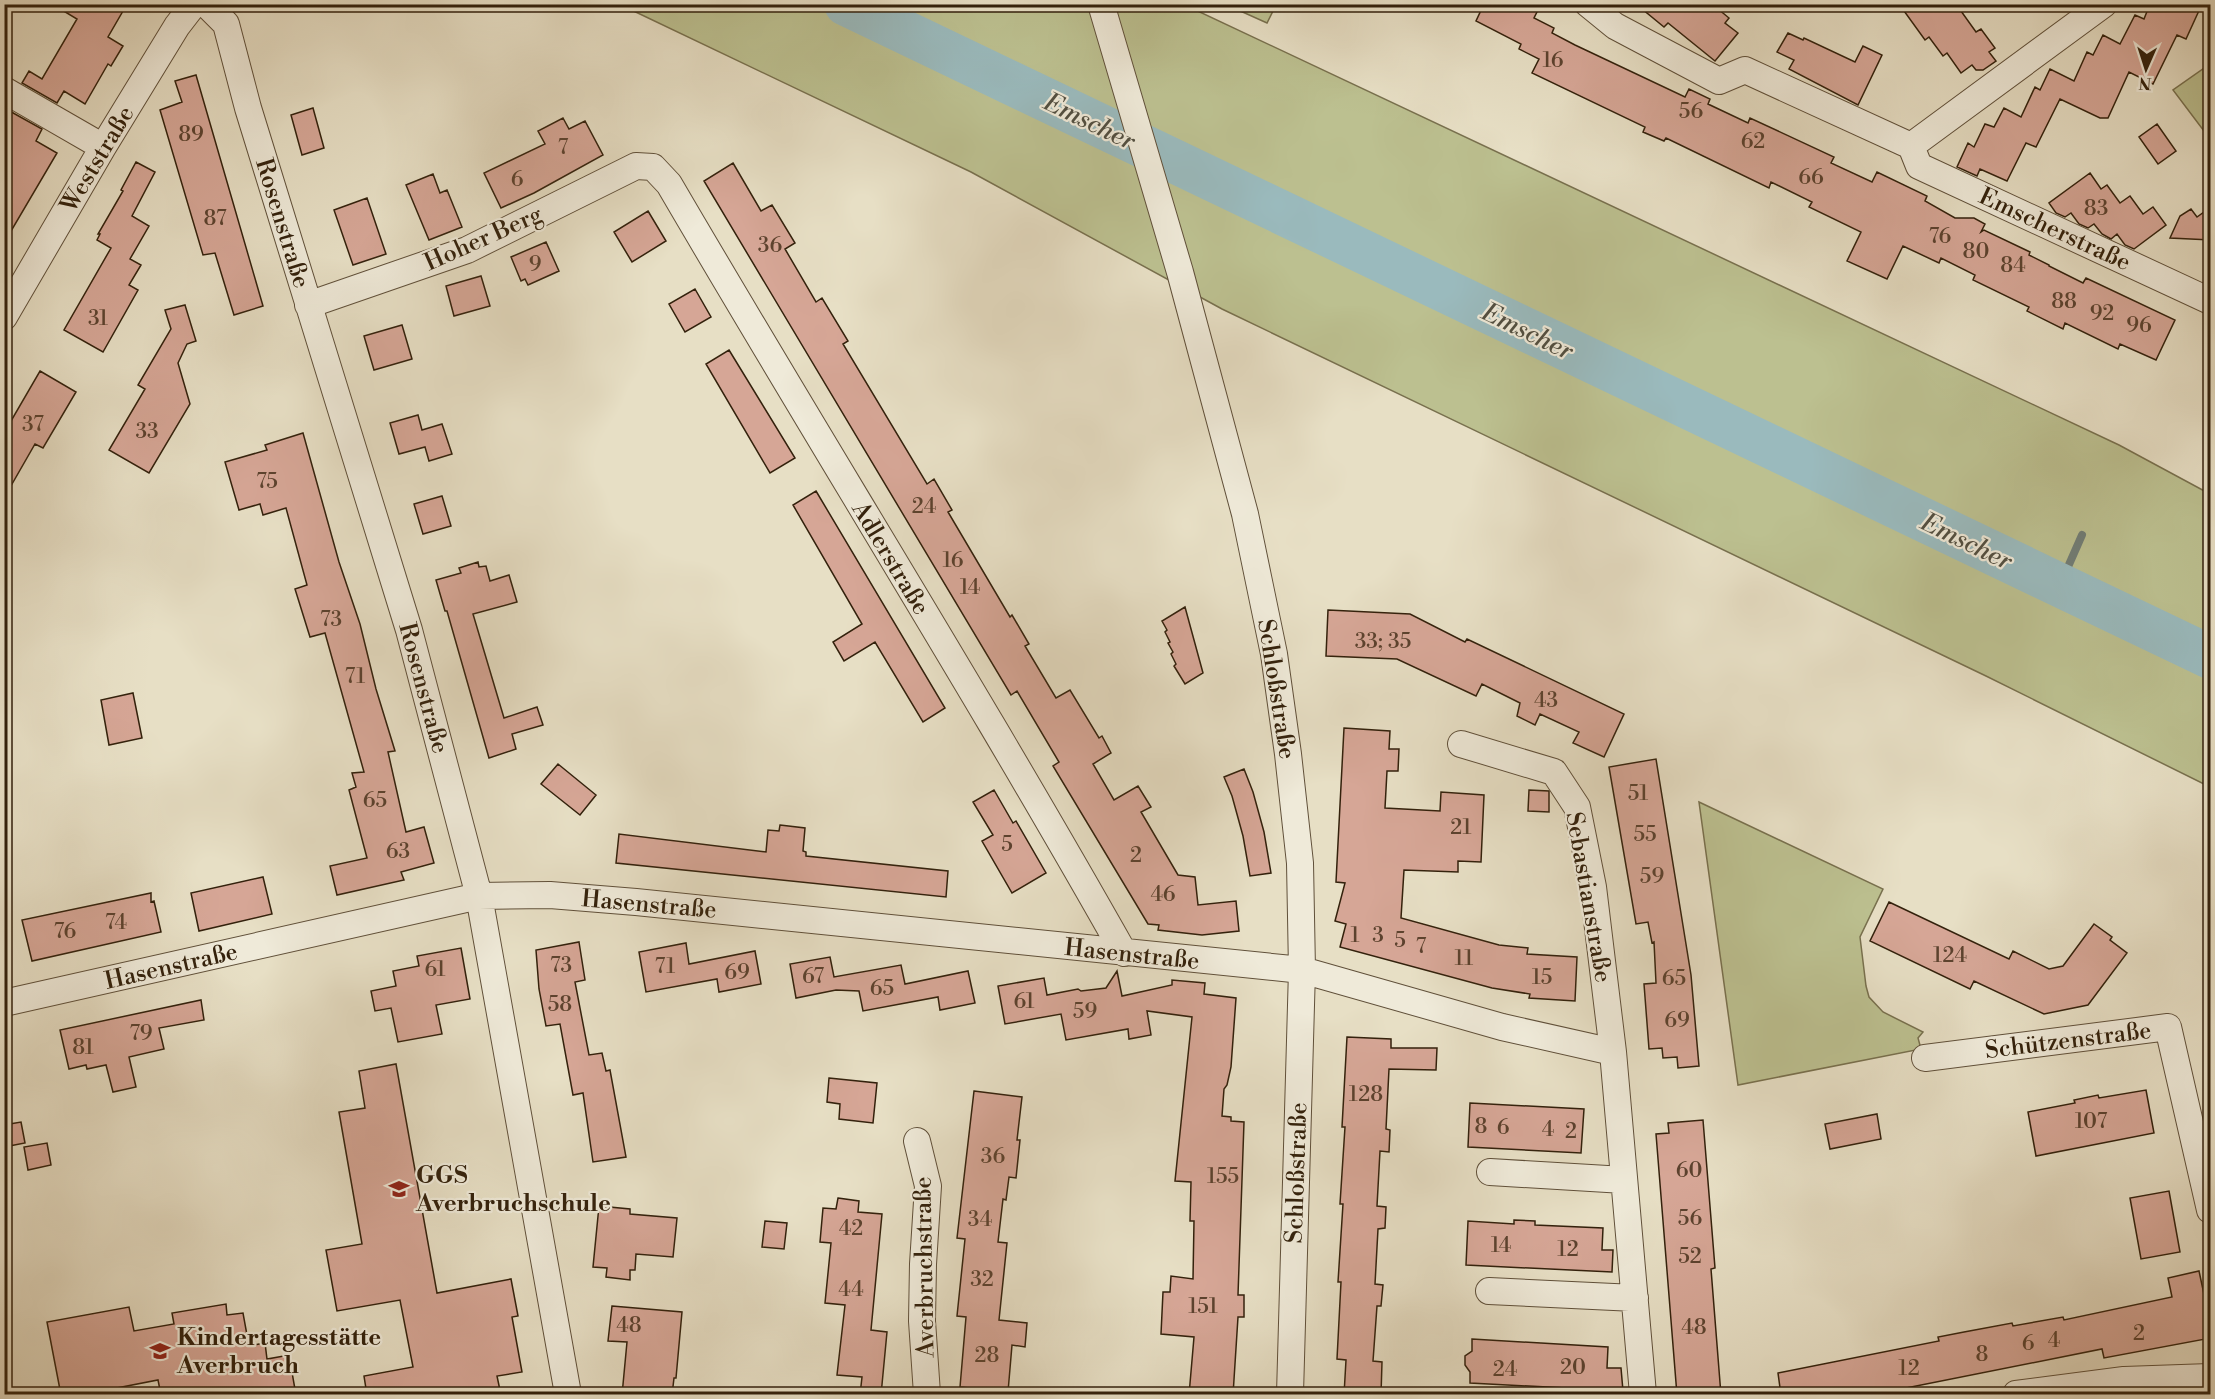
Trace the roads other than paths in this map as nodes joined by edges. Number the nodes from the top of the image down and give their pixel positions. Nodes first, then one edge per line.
1 (194, 4) edge
2 (206, 4) edge
3 (1101, 4) edge
4 (1588, 4) edge
5 (2104, 4) edge
6 (4, 90) edge
7 (1911, 146) junction
8 (103, 147) junction
9 (653, 166) joint
10 (2211, 301) edge
11 (308, 305) junction
12 (4, 317) edge
13 (1461, 744) dead end
14 (479, 897) junction
15 (1124, 953) junction
16 (1302, 970) junction
17 (4, 1004) edge
18 (1613, 1052) junction
19 (1925, 1058) dead end
20 (917, 1141) dead end
21 (1490, 1172) dead end
22 (1624, 1180) junction
23 (2211, 1210) edge
24 (1489, 1291) dead end
25 (1635, 1298) junction
26 (2211, 1377) edge
27 (568, 1395) edge
28 (927, 1395) edge
29 (1290, 1395) edge
30 (1643, 1395) edge
31 (2016, 1395) edge

1 - 8 street, Weststraße
2 - 11 street, Rosenstraße
3 - 16 street, Schloßstraße
4 - 7 street
5 - 7 street
6 - 8 street
7 - 10 street, Emscherstraße
8 - 12 street, Weststraße
9 - 11 street, Hoher Berg
9 - 15 street, Adlerstraße
11 - 14 street, Rosenstraße
13 - 18 street, Sebastianstraße
14 - 15 street, Hasenstraße
14 - 17 street, Hasenstraße
14 - 27 street, Rosenstraße
15 - 16 street, Hasenstraße
16 - 18 street
16 - 29 street, Schloßstraße
18 - 22 street, Sebastianstraße
19 - 23 street, Schützenstraße
20 - 28 street, Averbruchstraße
21 - 22 street
22 - 25 street, Sebastianstraße
24 - 25 street
25 - 30 street, Sebastianstraße
26 - 31 street

